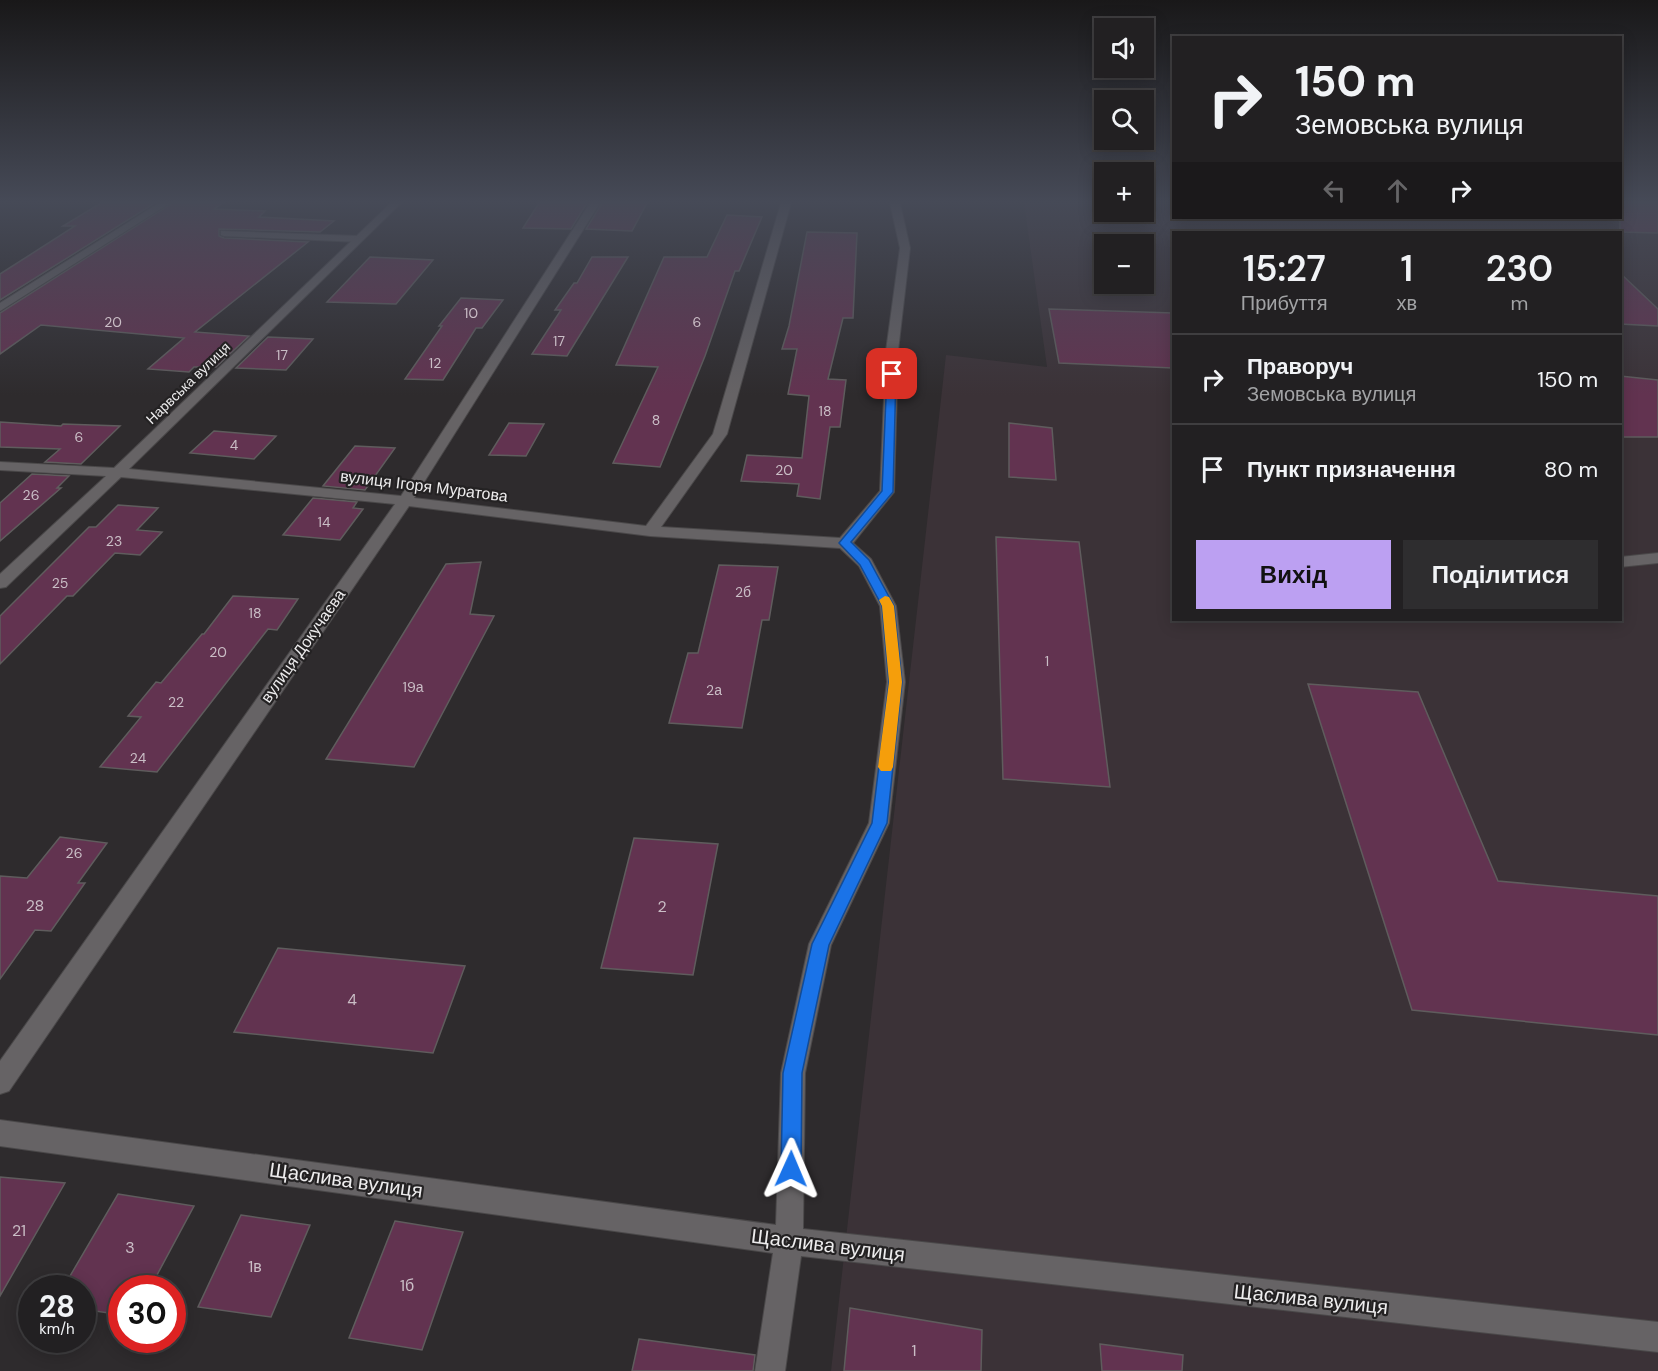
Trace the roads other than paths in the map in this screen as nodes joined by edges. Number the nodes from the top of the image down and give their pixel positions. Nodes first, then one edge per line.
1 (64, 267) edge
2 (330, 267) edge
3 (554, 267) edge
4 (768, 267) edge
5 (903, 267) edge
6 (0, 308) edge
7 (0, 466) edge
8 (118, 472) junction
9 (405, 501) junction
10 (650, 531) junction
11 (844, 543) junction
12 (1658, 558) edge
13 (1622, 562) edge
14 (0, 583) edge
15 (0, 1082) edge
16 (0, 1133) edge
17 (789, 1241) junction
18 (1658, 1337) edge
19 (770, 1371) edge

1 - 6 street
2 - 8 street, Нарвська вулиця
3 - 9 street, вулиця Докучаєва
4 - 10 street
5 - 11 street
7 - 8 street, вулиця Ігоря Муратова
8 - 9 street, вулиця Ігоря Муратова
8 - 14 street, Нарвська вулиця
9 - 10 street, вулиця Ігоря Муратова
9 - 15 street, вулиця Докучаєва
10 - 11 street, вулиця Ігоря Муратова
11 - 17 street
12 - 13 street
16 - 17 street, Щаслива вулиця
17 - 18 street, Щаслива вулиця
17 - 19 street

